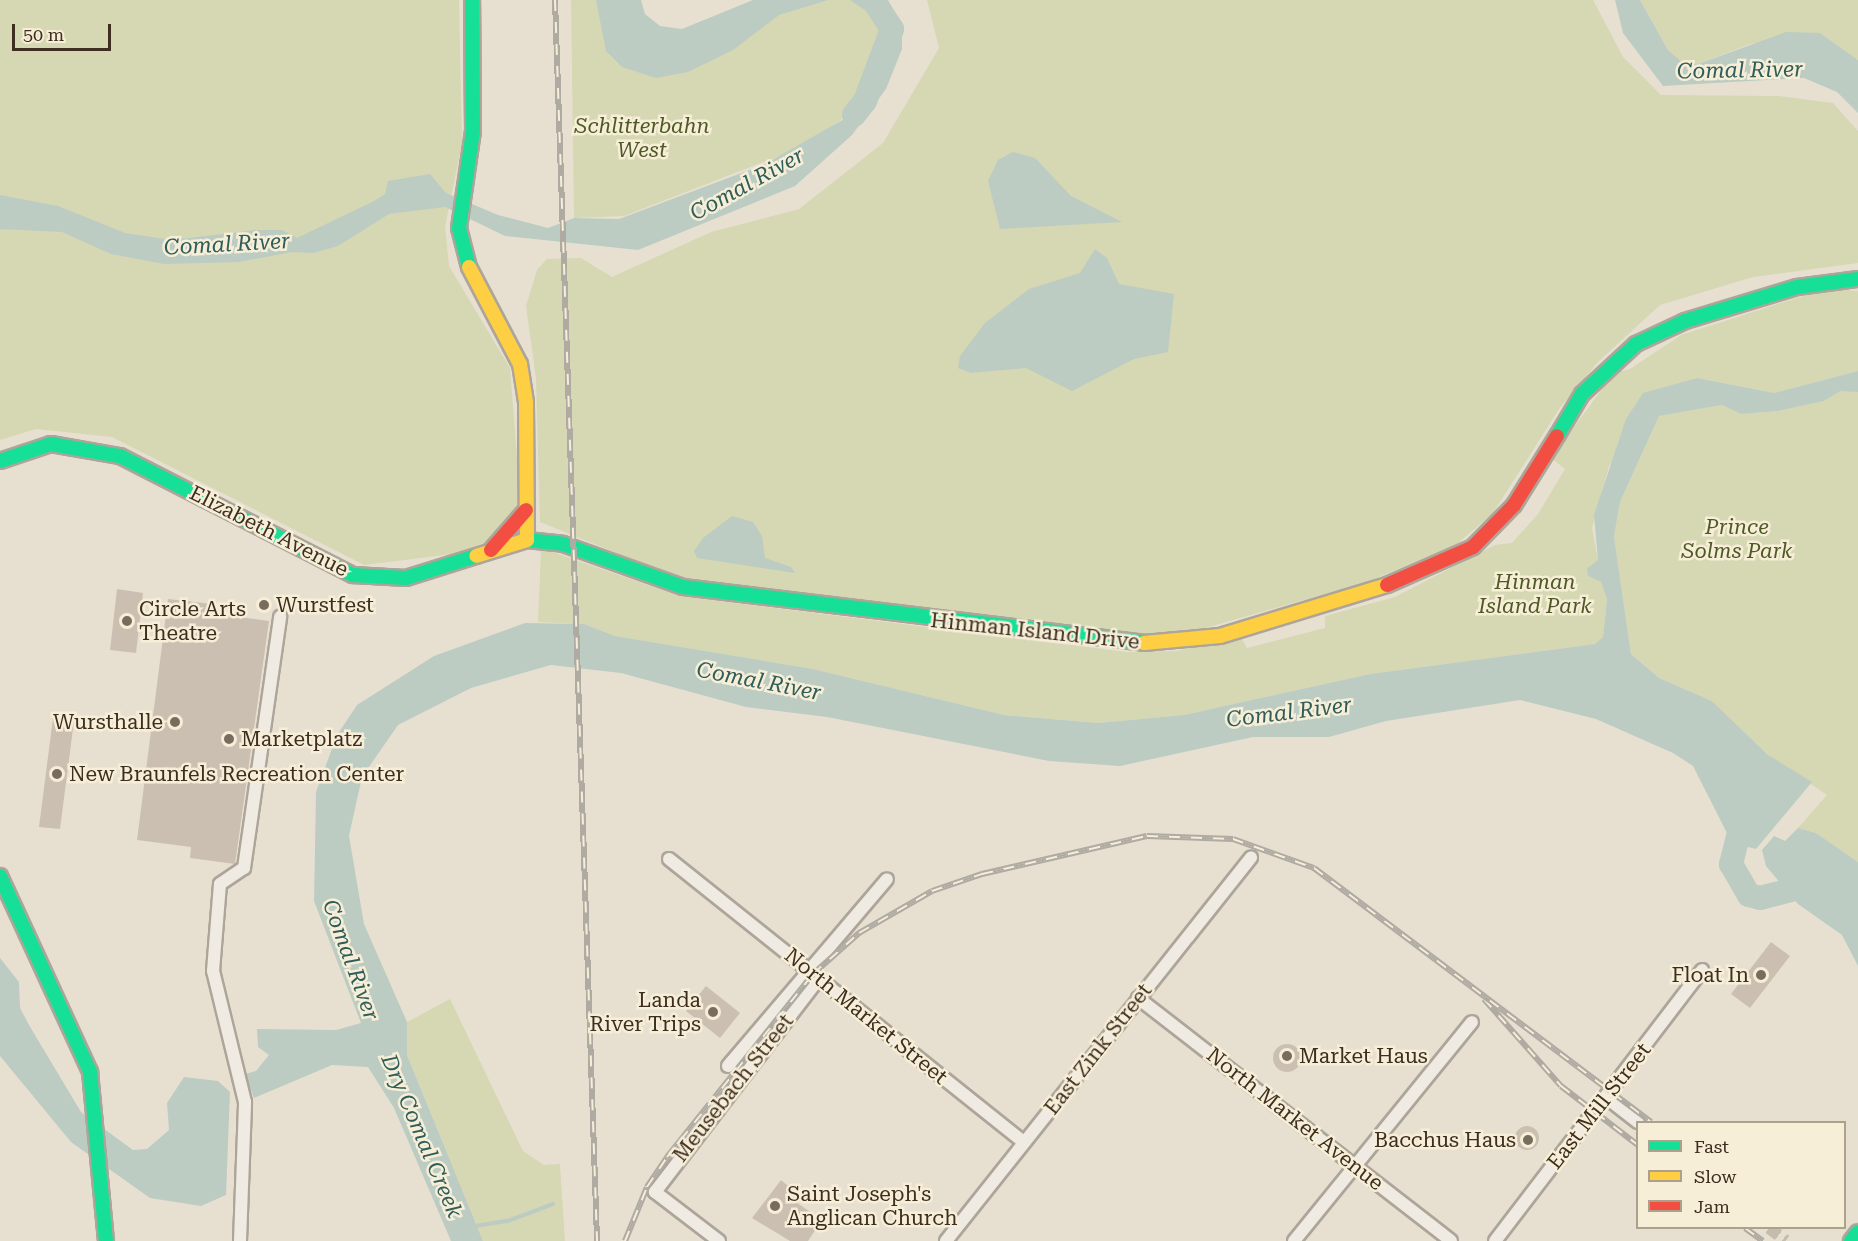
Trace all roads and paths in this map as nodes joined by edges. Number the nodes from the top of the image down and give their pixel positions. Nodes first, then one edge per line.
1 (472, 0) edge
2 (1858, 279) edge
3 (0, 461) edge
4 (526, 510) junction
5 (527, 540) junction
6 (491, 550) junction
7 (280, 617) dead end
8 (1251, 858) dead end
9 (669, 859) dead end
10 (0, 876) edge
11 (887, 879) dead end
12 (806, 969) junction
13 (1702, 970) dead end
14 (819, 978) junction
15 (1138, 998) junction
16 (1472, 1022) dead end
17 (728, 1066) dead end
18 (1607, 1098) junction
19 (1637, 1121) edge
20 (1024, 1142) junction
21 (1354, 1166) junction
22 (1858, 1232) edge
23 (107, 1239) edge
24 (240, 1241) edge
25 (718, 1241) edge
26 (946, 1241) edge
27 (1293, 1241) edge
28 (1451, 1241) edge
29 (1495, 1241) edge
30 (1851, 1241) edge

1 - 4 street
2 - 5 street, Hinman Island Drive
3 - 6 street, Elizabeth Avenue
4 - 5 street
4 - 6 street
5 - 6 street, Elizabeth Avenue
7 - 24 street
8 - 15 street, East Zink Street
9 - 12 street, North Market Street
10 - 23 street
11 - 12 street, Meusebach Street
12 - 14 street, North Market Street
12 - 17 street, Meusebach Street
13 - 18 street, East Mill Street
14 - 20 street, North Market Street
14 - 25 street, Meusebach Street
15 - 20 street, East Zink Street
15 - 21 street, North Market Avenue
16 - 21 street
18 - 19 street
18 - 29 street, East Mill Street
20 - 26 street, East Zink Street
21 - 27 street
21 - 28 street, North Market Avenue
22 - 30 street

